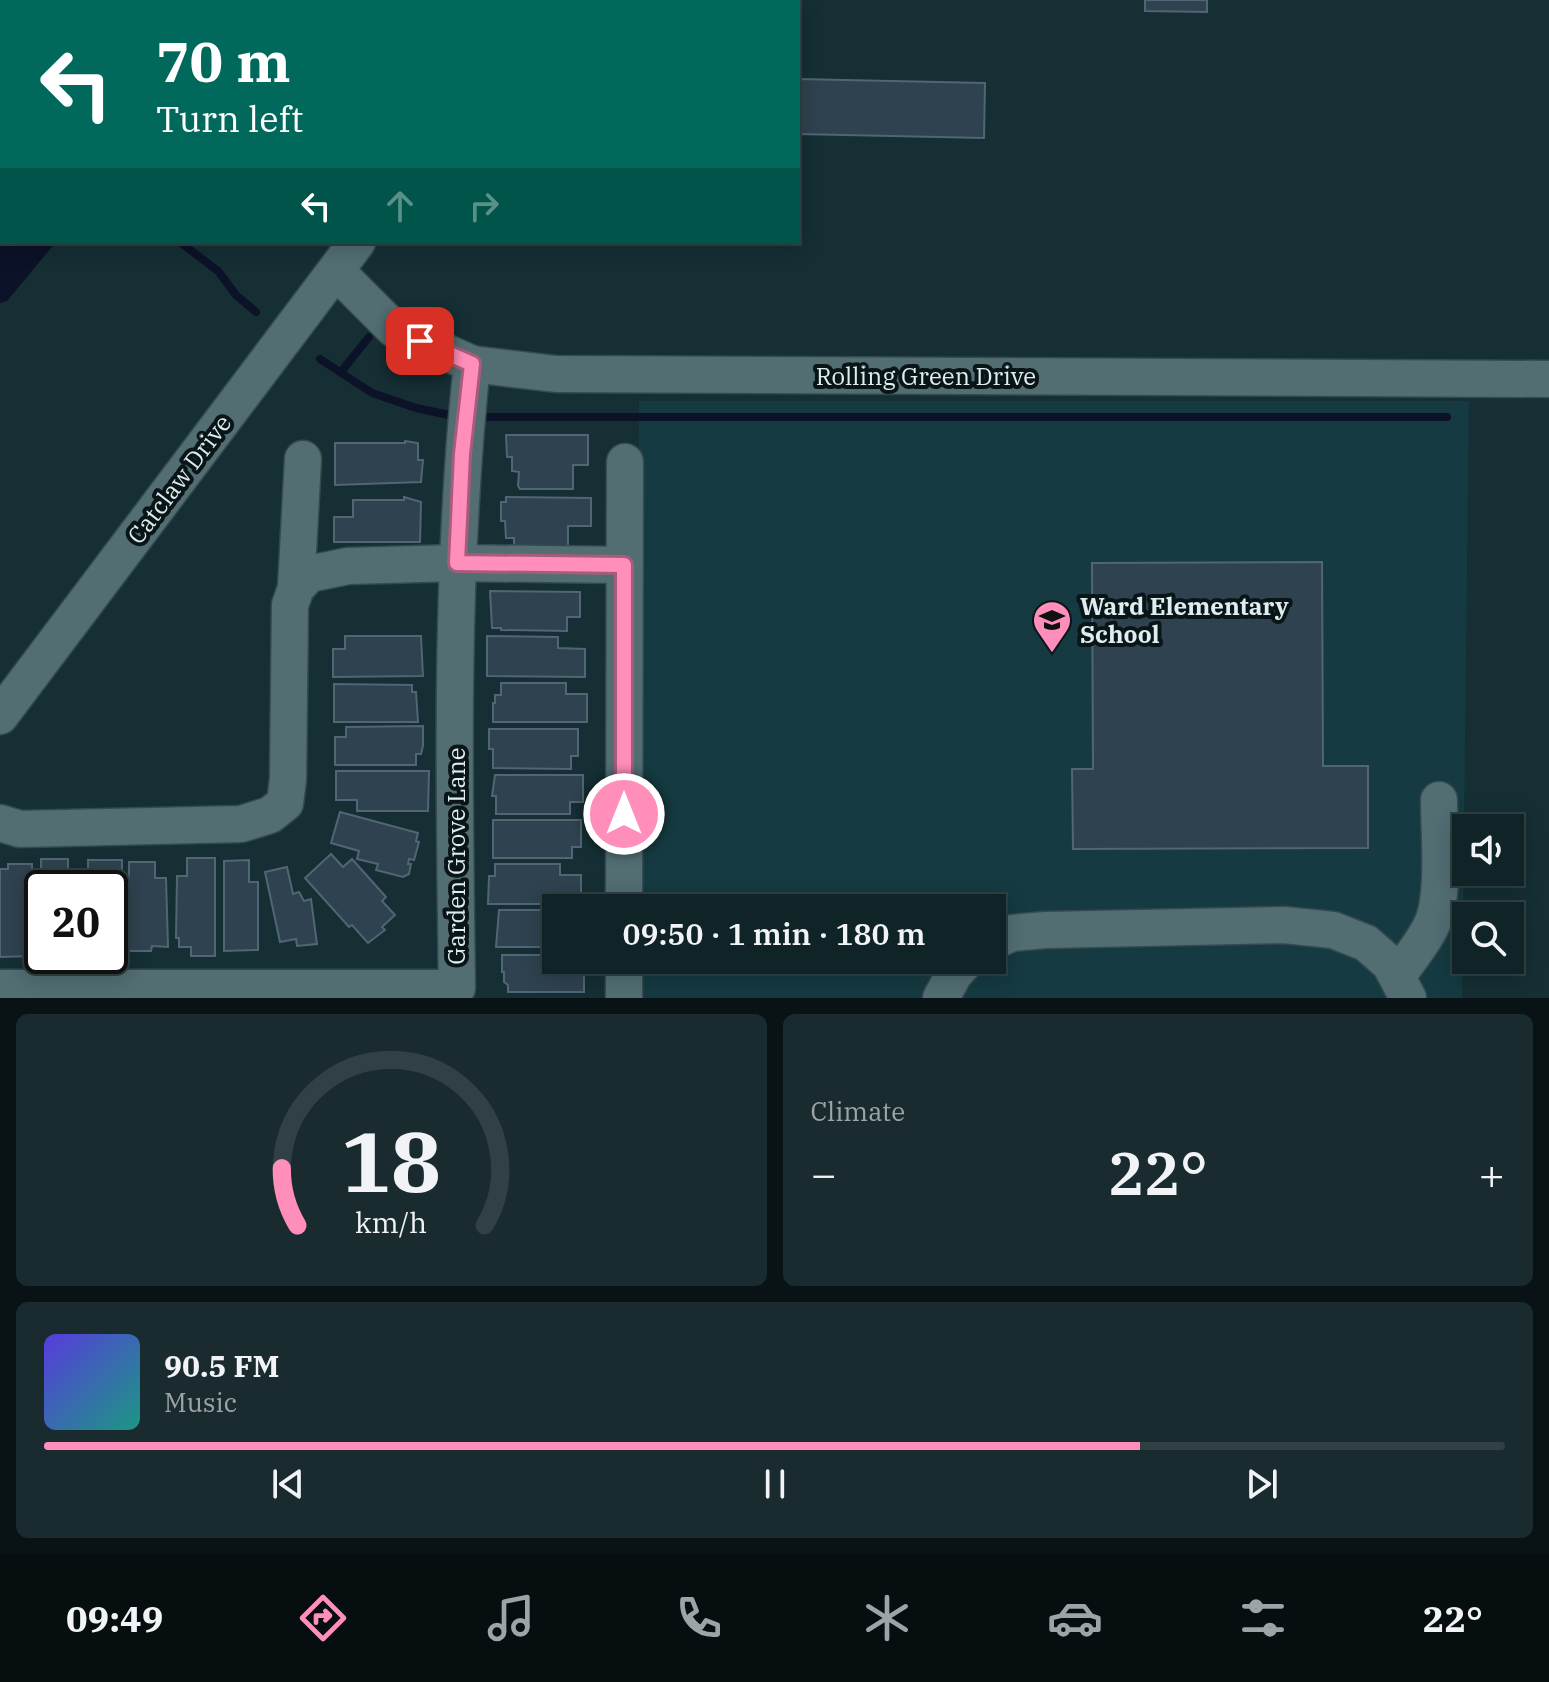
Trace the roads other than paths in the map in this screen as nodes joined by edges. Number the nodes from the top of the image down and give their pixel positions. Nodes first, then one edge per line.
1 (356, 244) edge
2 (336, 271) junction
3 (472, 364) junction
4 (1549, 379) edge
5 (303, 459) dead end
6 (625, 462) dead end
7 (457, 563) junction
8 (624, 565) junction
9 (296, 588) junction
10 (0, 716) edge
11 (1439, 800) dead end
12 (0, 823) edge
13 (624, 894) edge
14 (1006, 936) edge
15 (624, 974) edge
16 (954, 974) edge
17 (1403, 986) edge
18 (0, 988) edge
19 (624, 998) edge
20 (941, 998) edge

1 - 2 street, Catclaw Drive
2 - 3 street, Rolling Green Drive
2 - 10 street, Catclaw Drive
3 - 4 street, Rolling Green Drive
3 - 7 street, Garden Grove Lane
5 - 9 street
6 - 8 street
7 - 8 street
7 - 9 street
7 - 18 street, Garden Grove Lane
8 - 13 street
9 - 12 street
11 - 17 street
14 - 17 street
15 - 19 street
16 - 20 street

